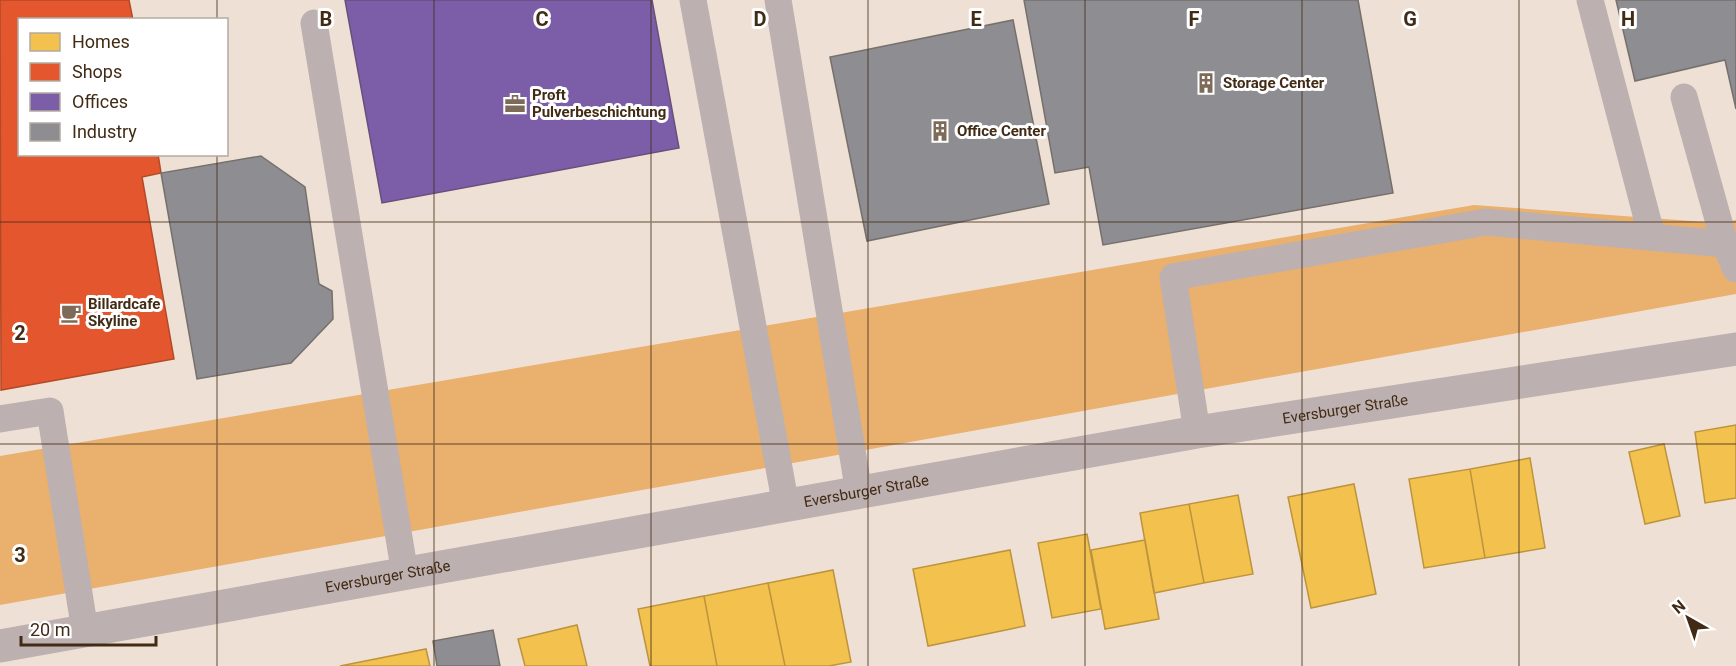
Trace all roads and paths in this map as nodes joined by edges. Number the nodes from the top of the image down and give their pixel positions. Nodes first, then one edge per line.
1 (693, 0) edge
2 (778, 0) edge
3 (1590, 0) edge
4 (314, 23) dead end
5 (1684, 97) dead end
6 (1652, 237) junction
7 (1725, 244) junction
8 (1736, 269) edge
9 (1736, 349) edge
10 (0, 420) edge
11 (1197, 432) junction
12 (859, 493) junction
13 (786, 506) junction
14 (405, 574) junction
15 (85, 631) junction
16 (0, 646) edge

1 - 13 lane
2 - 12 lane
3 - 6 lane
4 - 14 lane
5 - 7 lane
6 - 7 lane
6 - 11 lane
7 - 8 lane
9 - 11 street, Eversburger Straße
10 - 15 lane
11 - 12 street, Eversburger Straße
12 - 13 street, Eversburger Straße
13 - 14 street, Eversburger Straße
14 - 15 street, Eversburger Straße
15 - 16 street, Eversburger Straße

